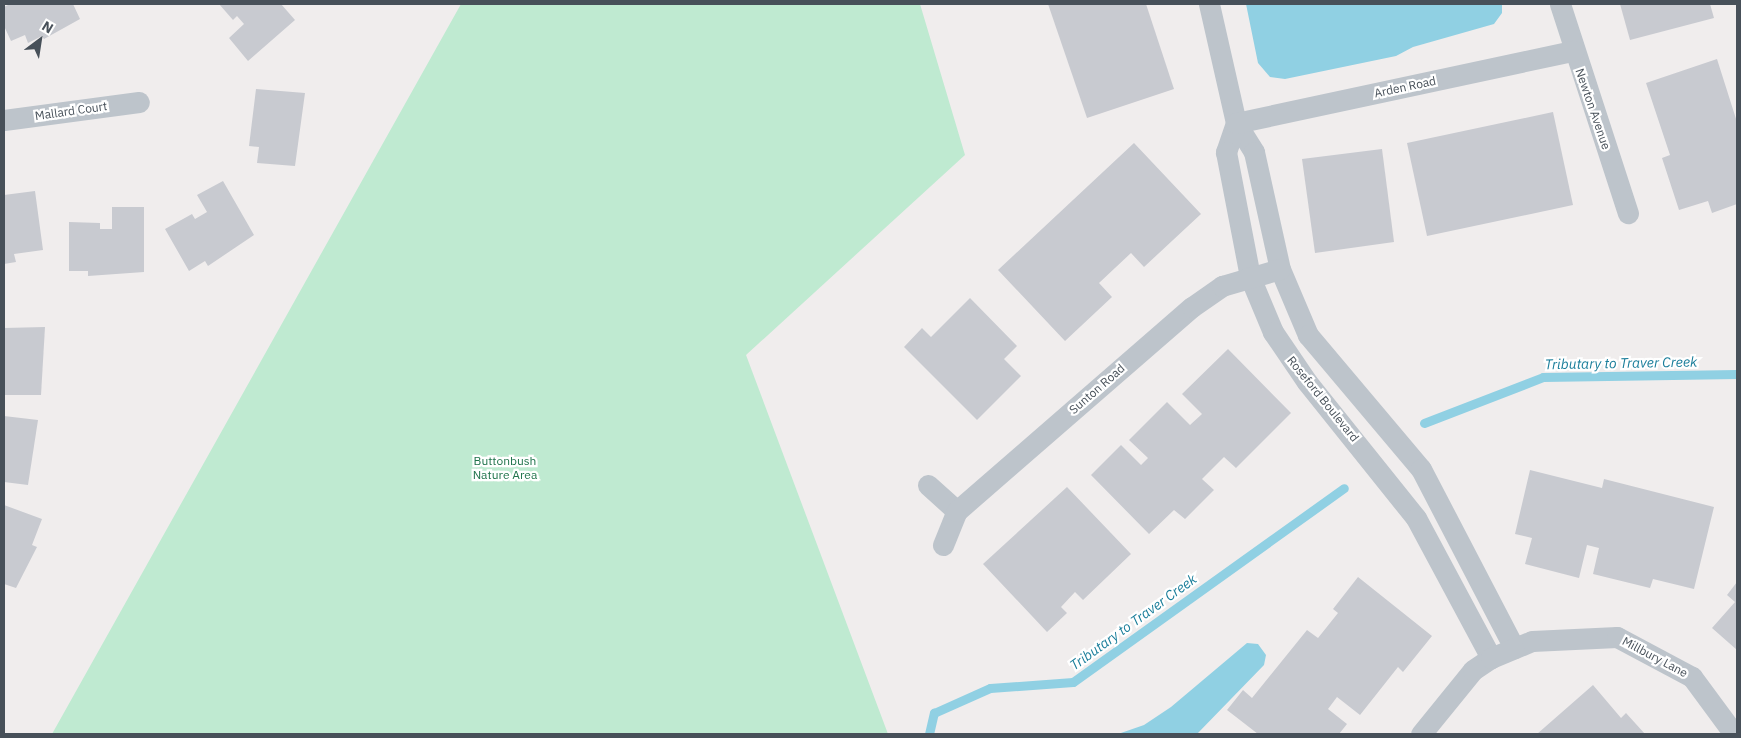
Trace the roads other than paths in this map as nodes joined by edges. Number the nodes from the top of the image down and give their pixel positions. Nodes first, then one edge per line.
1 (1208, 4) edge
2 (1560, 4) edge
3 (1573, 51) junction
4 (139, 102) dead end
5 (4, 120) edge
6 (1236, 123) junction
7 (1628, 214) dead end
8 (1280, 269) junction
9 (1250, 278) junction
10 (928, 485) dead end
11 (1443, 506) junction
12 (957, 511) junction
13 (1416, 518) junction
14 (943, 545) dead end
15 (1514, 648) junction
16 (1491, 658) junction
17 (1421, 734) edge
18 (1734, 734) edge

1 - 6 street
2 - 3 street, Newton Avenue
3 - 6 street, Arden Road
3 - 7 street, Newton Avenue
4 - 5 street, Mallard Court
6 - 8 street
6 - 9 street, Roseford Boulevard
8 - 9 street, Sunton Road
8 - 11 street
9 - 12 street, Sunton Road
9 - 13 street, Roseford Boulevard
10 - 12 street
11 - 13 street
11 - 15 street
12 - 14 street, Sunton Road
13 - 16 street, Roseford Boulevard
15 - 16 street, Millbury Lane
15 - 18 street, Millbury Lane
16 - 17 street, Millbury Lane

